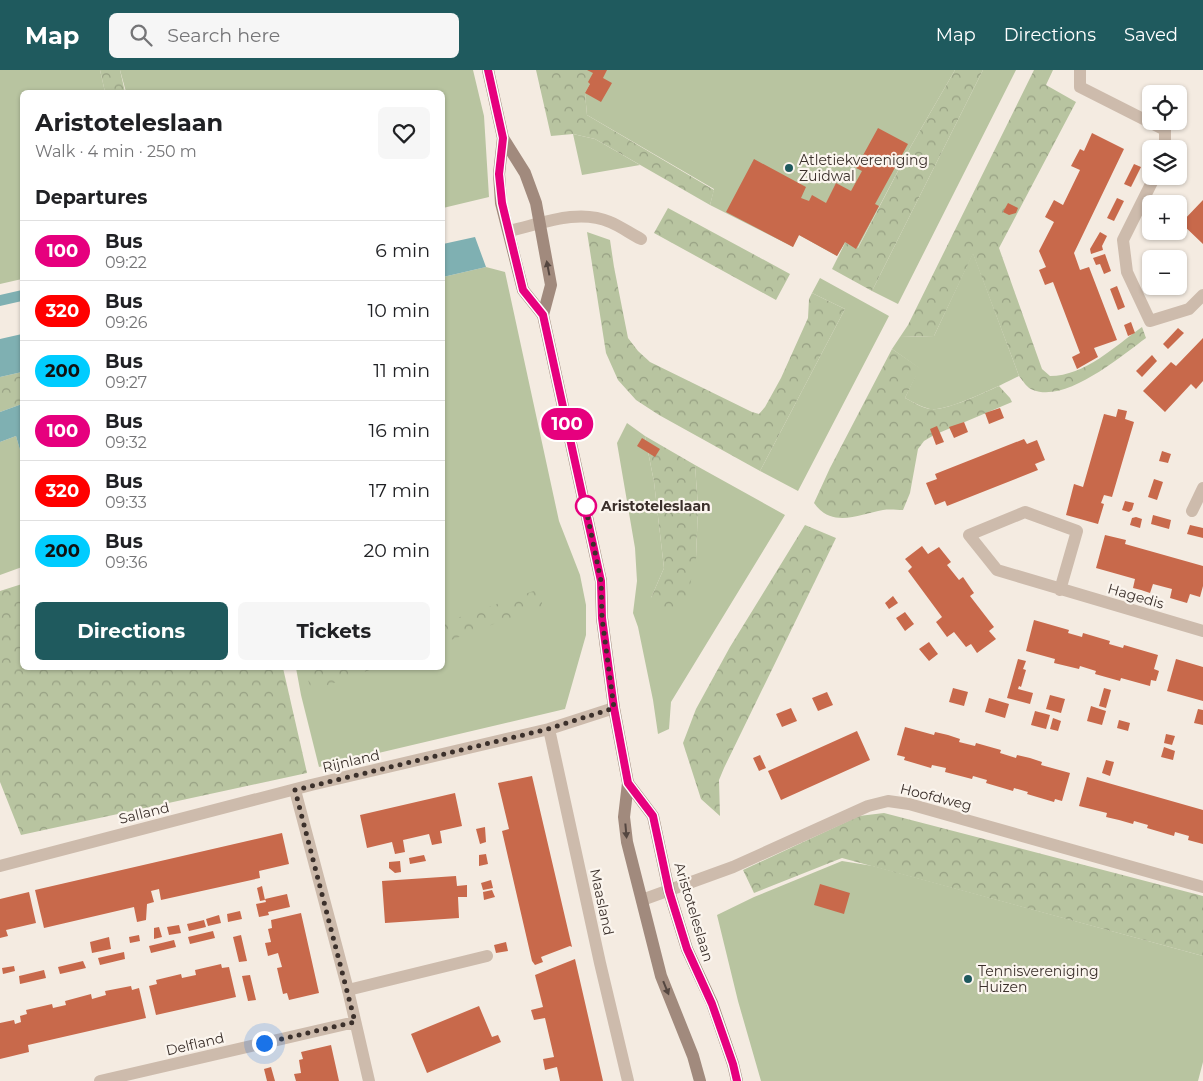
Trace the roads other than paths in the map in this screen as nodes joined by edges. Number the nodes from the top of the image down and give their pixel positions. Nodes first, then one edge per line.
1 (488, 70) edge
2 (1080, 70) edge
3 (503, 138) junction
4 (1165, 140) edge
5 (1150, 185) edge
6 (540, 224) junction
7 (509, 231) junction
8 (641, 239) dead end
9 (1203, 295) edge
10 (543, 315) junction
11 (1203, 488) edge
12 (1192, 511) dead end
13 (1060, 590) junction
14 (1203, 631) edge
15 (614, 708) junction
16 (548, 729) junction
17 (628, 783) junction
18 (295, 790) junction
19 (0, 866) edge
20 (1203, 887) edge
21 (669, 891) junction
22 (642, 900) junction
23 (487, 956) dead end
24 (348, 990) junction
25 (355, 1022) junction
26 (100, 1081) edge
27 (369, 1081) edge
28 (628, 1081) edge
29 (700, 1081) edge
30 (737, 1081) edge

1 - 3 street, Aristoteleslaan
2 - 4 street
3 - 6 street, Aristoteleslaan
3 - 7 street, Aristoteleslaan
5 - 9 street
6 - 7 street
6 - 8 street
10 -> 6 street, Aristoteleslaan
7 - 10 street, Aristoteleslaan
10 - 15 street, Aristoteleslaan
11 - 12 street
13 - 13 street, Hagedis
13 - 14 street, Hagedis
15 - 16 street, Rijnland
15 - 17 street, Aristoteleslaan
16 - 18 street, Rijnland
16 - 28 street, Maasland
17 - 21 street, Aristoteleslaan
17 -> 22 street, Aristoteleslaan
18 - 19 street, Salland
18 - 24 street
20 - 21 street, Hoofdweg
21 - 22 street, Hoofdweg
21 - 30 street, Aristoteleslaan
22 -> 29 street, Aristoteleslaan
23 - 24 street
24 - 25 street
25 - 26 street, Delfland
25 - 27 street

